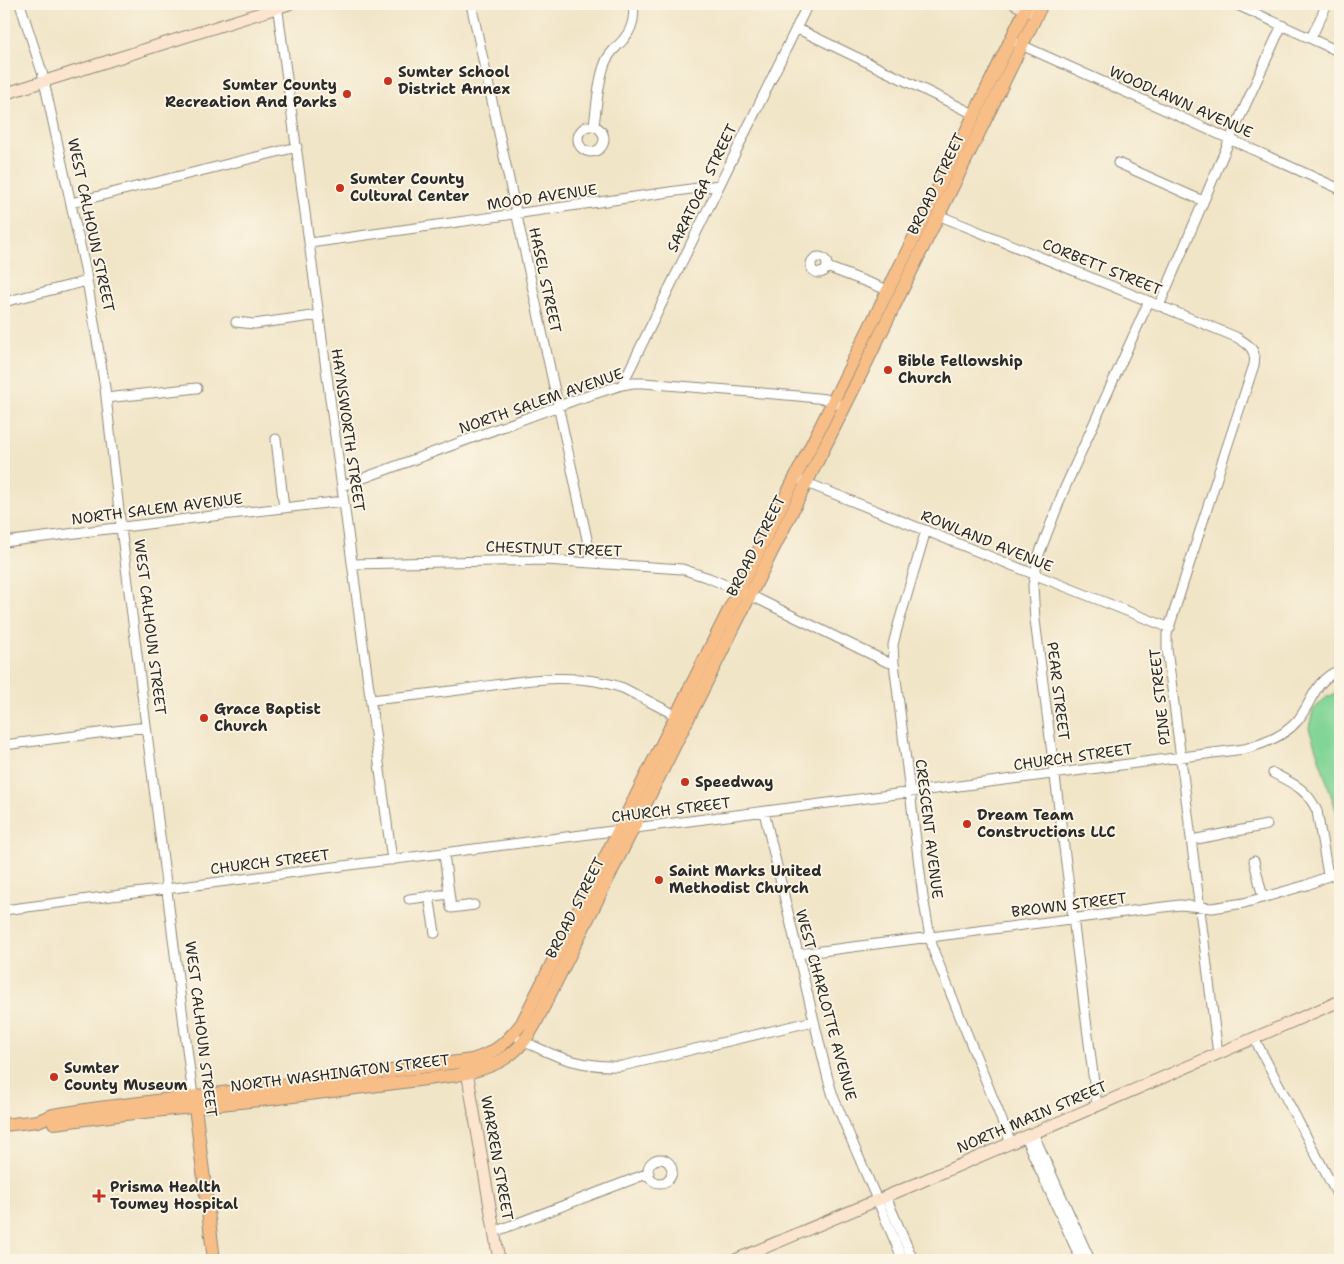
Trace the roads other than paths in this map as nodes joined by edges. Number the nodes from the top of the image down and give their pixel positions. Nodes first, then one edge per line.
1 (20, 4) edge
2 (289, 4) edge
3 (471, 4) edge
4 (633, 4) edge
5 (808, 4) edge
6 (1235, 4) edge
7 (1327, 4) edge
8 (277, 6) edge
9 (1030, 7) edge
10 (1282, 25) junction
11 (796, 28) junction
12 (1311, 38) junction
13 (1016, 43) junction
14 (1340, 52) edge
15 (43, 81) junction
16 (4, 94) edge
17 (974, 114) junction
18 (594, 125) dead end
19 (1230, 139) junction
20 (297, 147) junction
21 (1118, 163) dead end
22 (719, 185) junction
23 (1340, 189) edge
24 (1203, 201) junction
25 (70, 204) junction
26 (517, 214) junction
27 (938, 215) junction
28 (310, 243) junction
29 (827, 267) dead end
30 (87, 281) junction
31 (888, 290) junction
32 (1149, 301) junction
33 (4, 302) edge
34 (1159, 306) junction
35 (319, 315) junction
36 (236, 322) dead end
37 (1253, 349) joint
38 (622, 385) junction
39 (198, 388) dead end
40 (106, 398) junction
41 (838, 404) junction
42 (559, 407) junction
43 (276, 439) dead end
44 (801, 480) junction
45 (342, 486) junction
46 (344, 502) junction
47 (284, 508) junction
48 (121, 528) junction
49 (926, 530) junction
50 (4, 542) edge
51 (592, 562) junction
52 (352, 564) junction
53 (1034, 574) junction
54 (744, 594) junction
55 (1170, 628) junction
56 (894, 663) junction
57 (1340, 670) edge
58 (371, 700) junction
59 (681, 718) junction
60 (146, 727) junction
61 (4, 745) edge
62 (1180, 757) junction
63 (1054, 774) junction
64 (1274, 774) dead end
65 (910, 793) junction
66 (764, 812) junction
67 (1267, 825) dead end
68 (632, 829) junction
69 (618, 831) junction
70 (1192, 840) junction
71 (444, 854) junction
72 (392, 860) junction
73 (1254, 861) dead end
74 (1340, 871) edge
75 (1328, 875) junction
76 (166, 889) junction
77 (449, 894) junction
78 (429, 896) junction
79 (1263, 898) junction
80 (409, 899) dead end
81 (474, 905) dead end
82 (1200, 907) junction
83 (4, 910) edge
84 (1073, 918) junction
85 (435, 934) dead end
86 (930, 937) junction
87 (798, 954) junction
88 (1340, 1001) edge
89 (814, 1021) junction
90 (1254, 1038) junction
91 (517, 1039) junction
92 (1218, 1054) junction
93 (466, 1067) junction
94 (194, 1102) junction
95 (1097, 1106) junction
96 (4, 1125) edge
97 (1029, 1135) junction
98 (1011, 1143) junction
99 (649, 1174) dead end
100 (882, 1198) junction
101 (1340, 1200) edge
102 (494, 1232) junction
103 (214, 1260) edge
104 (499, 1260) edge
105 (735, 1260) edge
106 (903, 1260) edge
107 (913, 1260) edge
108 (1080, 1260) edge
109 (1090, 1260) edge

1 - 15 street, WEST CALHOUN STREET
2 - 8 main road
3 - 26 street, HASEL STREET
4 - 18 street
5 - 11 street, SARATOGA STREET
6 - 10 street
7 - 12 street
8 - 15 main road
8 - 20 street, HAYNSWORTH STREET
9 - 13 main road, BROAD STREET
10 - 12 street
10 - 19 street
11 - 17 street
11 - 22 street, SARATOGA STREET
12 - 14 street
13 - 17 main road, BROAD STREET
13 - 19 street, WOODLAWN AVENUE
13 - 27 main road, BROAD STREET
15 - 16 main road
15 - 25 street, WEST CALHOUN STREET
17 - 31 main road, BROAD STREET
19 - 23 street, WOODLAWN AVENUE
19 - 24 street
20 - 25 street
20 - 28 street, HAYNSWORTH STREET
21 - 24 street
22 - 26 street, MOOD AVENUE
22 - 38 street, SARATOGA STREET
24 - 34 street
25 - 30 street, WEST CALHOUN STREET
26 - 28 street, MOOD AVENUE
26 - 42 street, HASEL STREET
27 - 32 street, CORBETT STREET
27 - 41 main road, BROAD STREET
28 - 35 street, HAYNSWORTH STREET
29 - 31 street
30 - 33 street
30 - 40 street, WEST CALHOUN STREET
31 - 41 main road, BROAD STREET
32 - 34 street, CORBETT STREET
32 - 53 street, PEAR STREET
34 - 37 street, CORBETT STREET
35 - 36 street
35 - 45 street, HAYNSWORTH STREET
37 - 55 street, PINE STREET
38 - 41 street, NORTH SALEM AVENUE
38 - 42 street, NORTH SALEM AVENUE
39 - 40 street
40 - 48 street, WEST CALHOUN STREET
41 - 44 main road, BROAD STREET
42 - 45 street, NORTH SALEM AVENUE
42 - 51 street, HASEL STREET
43 - 47 street
44 - 49 street, ROWLAND AVENUE
44 - 54 main road, BROAD STREET
45 - 46 street, HAYNSWORTH STREET
46 - 47 street, NORTH SALEM AVENUE
46 - 52 street, HAYNSWORTH STREET
47 - 48 street, NORTH SALEM AVENUE
48 - 50 street, NORTH SALEM AVENUE
48 - 60 street, WEST CALHOUN STREET
49 - 53 street, ROWLAND AVENUE
49 - 56 street, CRESCENT AVENUE
51 - 52 street, CHESTNUT STREET
51 - 54 street, CHESTNUT STREET
52 - 58 street, HAYNSWORTH STREET
53 - 55 street, ROWLAND AVENUE
53 - 63 street, PEAR STREET
54 - 56 street
54 - 59 main road, BROAD STREET
55 - 62 street, PINE STREET
56 - 65 street, CRESCENT AVENUE
57 - 62 street, CHURCH STREET
58 - 59 street
58 - 72 street, HAYNSWORTH STREET
59 - 68 main road, BROAD STREET
59 - 69 main road, BROAD STREET
60 - 61 street
60 - 76 street, WEST CALHOUN STREET
62 - 63 street, CHURCH STREET
62 - 70 street, PINE STREET
63 - 65 street, CHURCH STREET
63 - 84 street, PEAR STREET
64 - 75 street
65 - 66 street, CHURCH STREET
65 - 86 street, CRESCENT AVENUE
66 - 68 street, CHURCH STREET
66 - 87 street, WEST CHARLOTTE AVENUE
67 - 70 street
68 - 69 street, CHURCH STREET
68 - 91 main road, BROAD STREET
69 - 71 street, CHURCH STREET
69 - 91 main road, BROAD STREET
70 - 82 street, PINE STREET
71 - 72 street, CHURCH STREET
71 - 77 street
72 - 76 street, CHURCH STREET
73 - 79 street
74 - 75 street, BROWN STREET
75 - 79 street, BROWN STREET
76 - 83 street, CHURCH STREET
76 - 94 street, WEST CALHOUN STREET
77 - 78 street
77 - 81 street
78 - 80 street
78 - 85 street
79 - 82 street, BROWN STREET
82 - 84 street, BROWN STREET
82 - 92 street, PINE STREET
84 - 86 street, BROWN STREET
84 - 95 street, PEAR STREET
86 - 87 street, BROWN STREET
86 - 98 street, CRESCENT AVENUE
87 - 89 street, WEST CHARLOTTE AVENUE
88 - 90 main road, NORTH MAIN STREET
89 - 91 street
89 - 100 street, WEST CHARLOTTE AVENUE
90 - 92 main road, NORTH MAIN STREET
90 - 101 street
91 - 93 main road, BROAD STREET
92 - 95 main road, NORTH MAIN STREET
93 - 94 main road, NORTH WASHINGTON STREET
93 - 102 main road, WARREN STREET
94 - 96 main road, NORTH WASHINGTON STREET
94 - 103 main road, WEST CALHOUN STREET
95 - 97 main road, NORTH MAIN STREET
97 - 98 main road, NORTH MAIN STREET
97 - 108 street
97 - 109 street
98 - 100 main road, NORTH MAIN STREET
99 - 102 street
100 - 105 main road, NORTH MAIN STREET
100 - 106 street
100 - 107 street
102 - 104 main road, WARREN STREET

